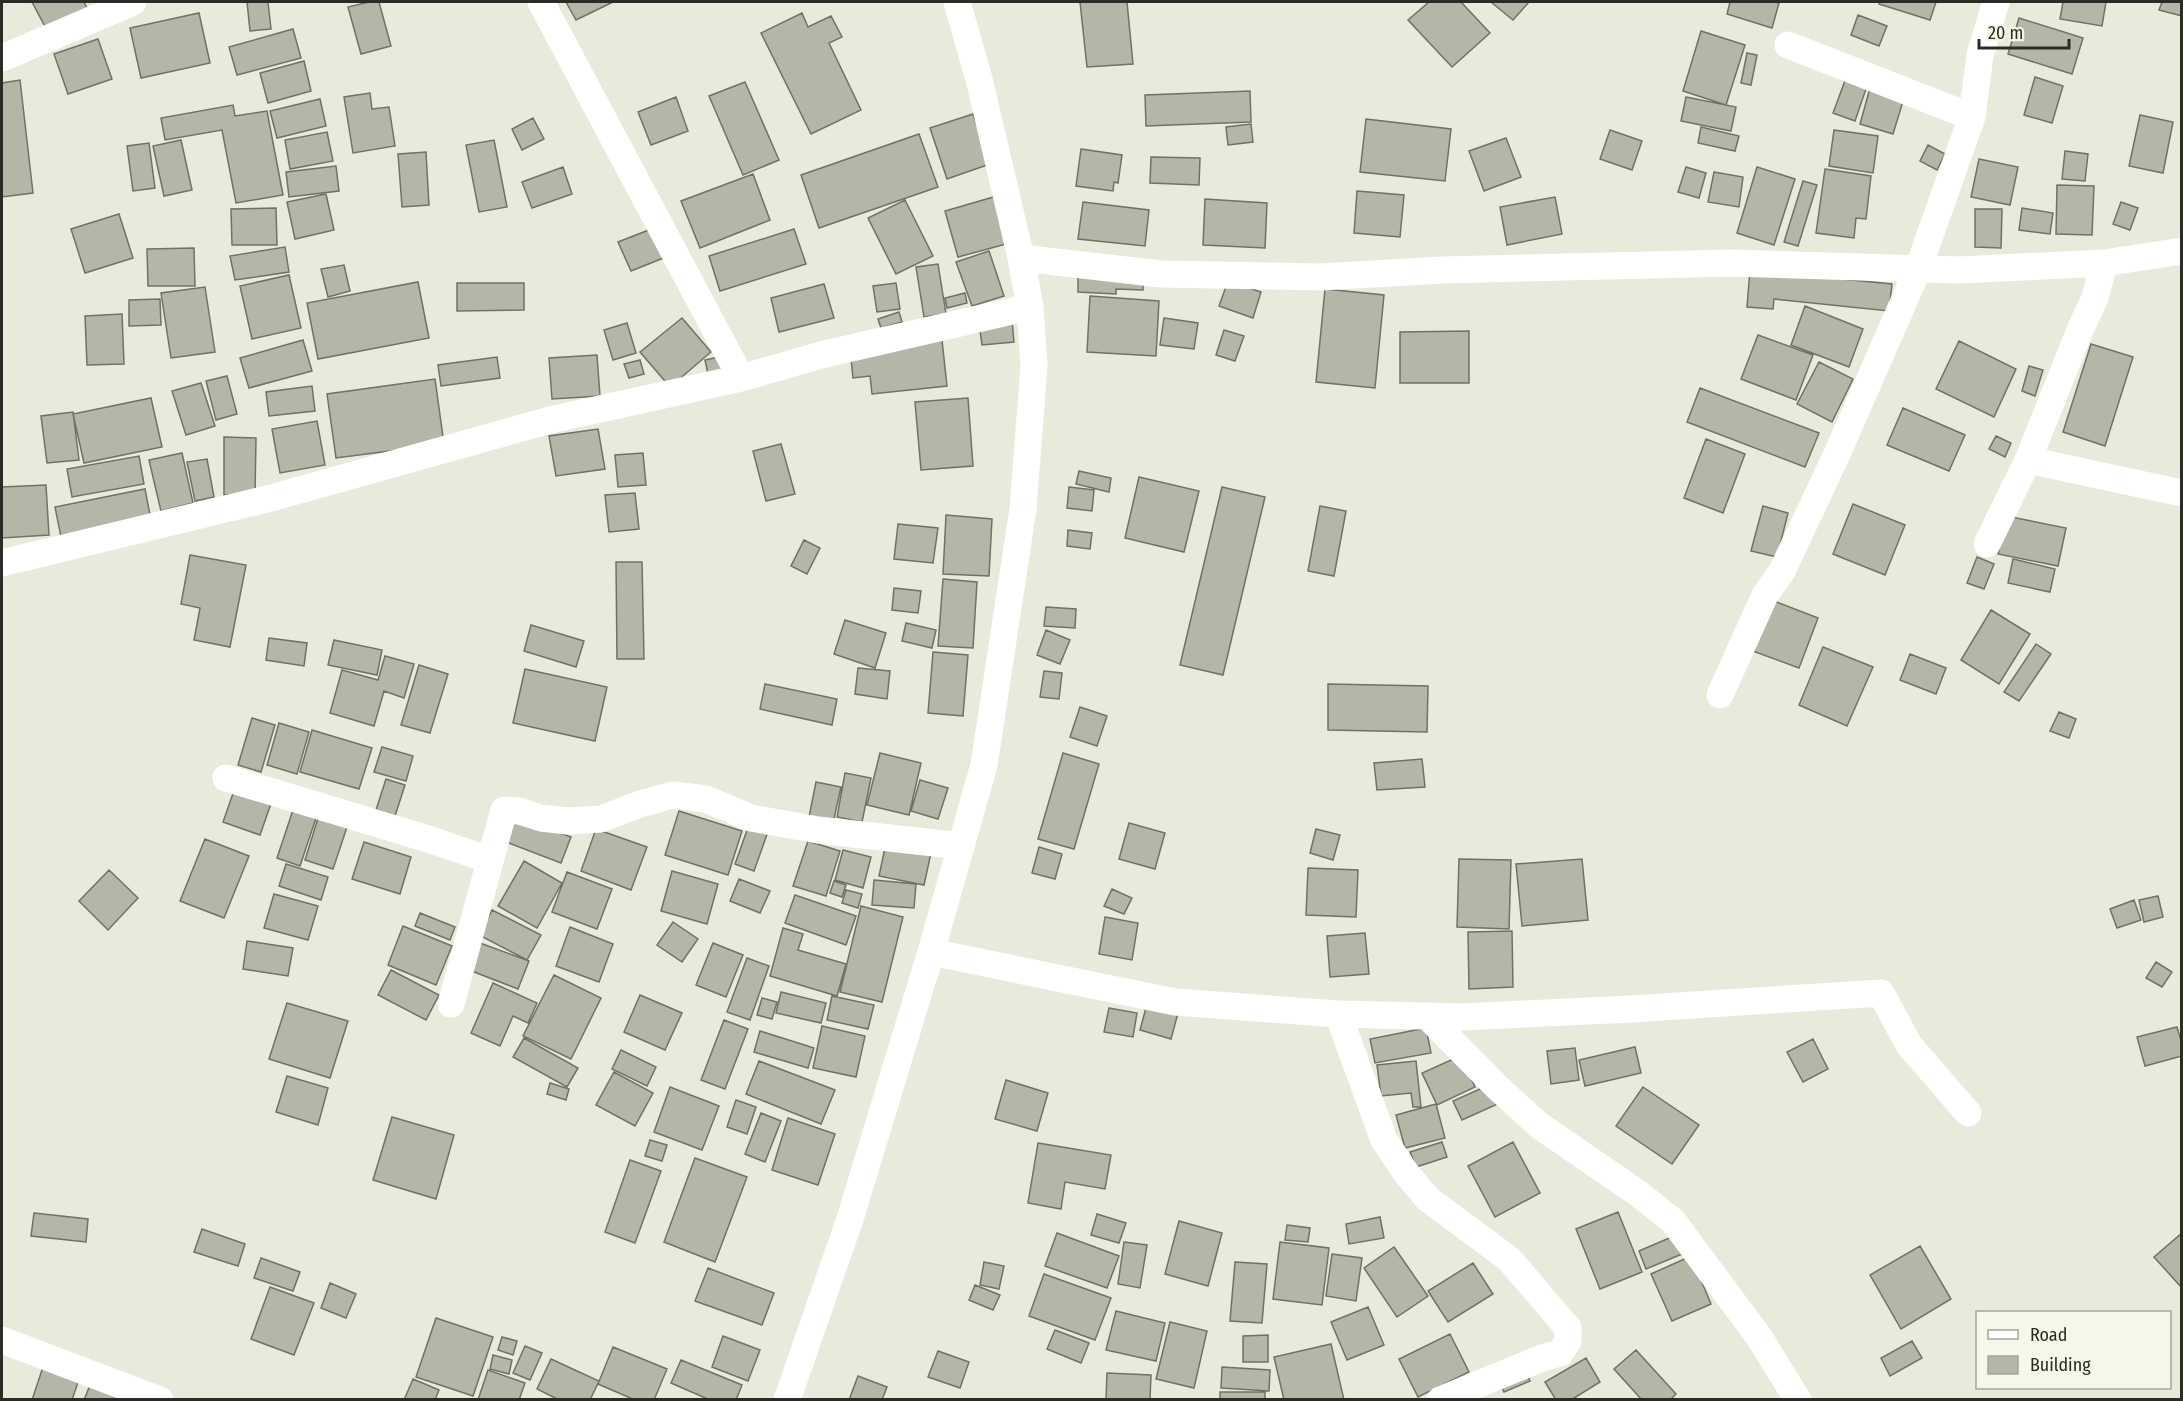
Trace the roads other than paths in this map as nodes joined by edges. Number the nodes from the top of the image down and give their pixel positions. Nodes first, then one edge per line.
1 (133, 2) edge
2 (541, 2) edge
3 (957, 2) edge
4 (1996, 2) edge
5 (1788, 45) dead end
6 (2, 58) edge
7 (1972, 117) junction
8 (2181, 251) edge
9 (1021, 258) junction
10 (2104, 263) junction
11 (1918, 269) junction
12 (1030, 307) junction
13 (741, 378) junction
14 (2028, 460) junction
15 (2181, 493) edge
16 (1987, 544) dead end
17 (2, 563) edge
18 (1720, 695) dead end
19 (226, 778) dead end
20 (961, 846) junction
21 (490, 860) junction
22 (931, 952) junction
23 (451, 1004) dead end
24 (1338, 1014) junction
25 (1426, 1016) junction
26 (1968, 1113) dead end
27 (2, 1340) edge
28 (160, 1400) edge
29 (787, 1400) edge
30 (1440, 1400) edge
31 (1798, 1400) edge

1 - 6 street
2 - 13 street
3 - 9 street
4 - 7 street
5 - 7 street
7 - 11 street
8 - 10 street
9 - 11 street
9 - 12 street
10 - 11 street
10 - 14 street
11 - 18 street
12 - 13 street
12 - 20 street
13 - 17 street
14 - 15 street
14 - 16 street
19 - 21 street
20 - 21 street
20 - 22 street
21 - 23 street
22 - 24 street
22 - 29 street
24 - 25 street
24 - 30 street
25 - 26 street
25 - 31 street
27 - 28 street

